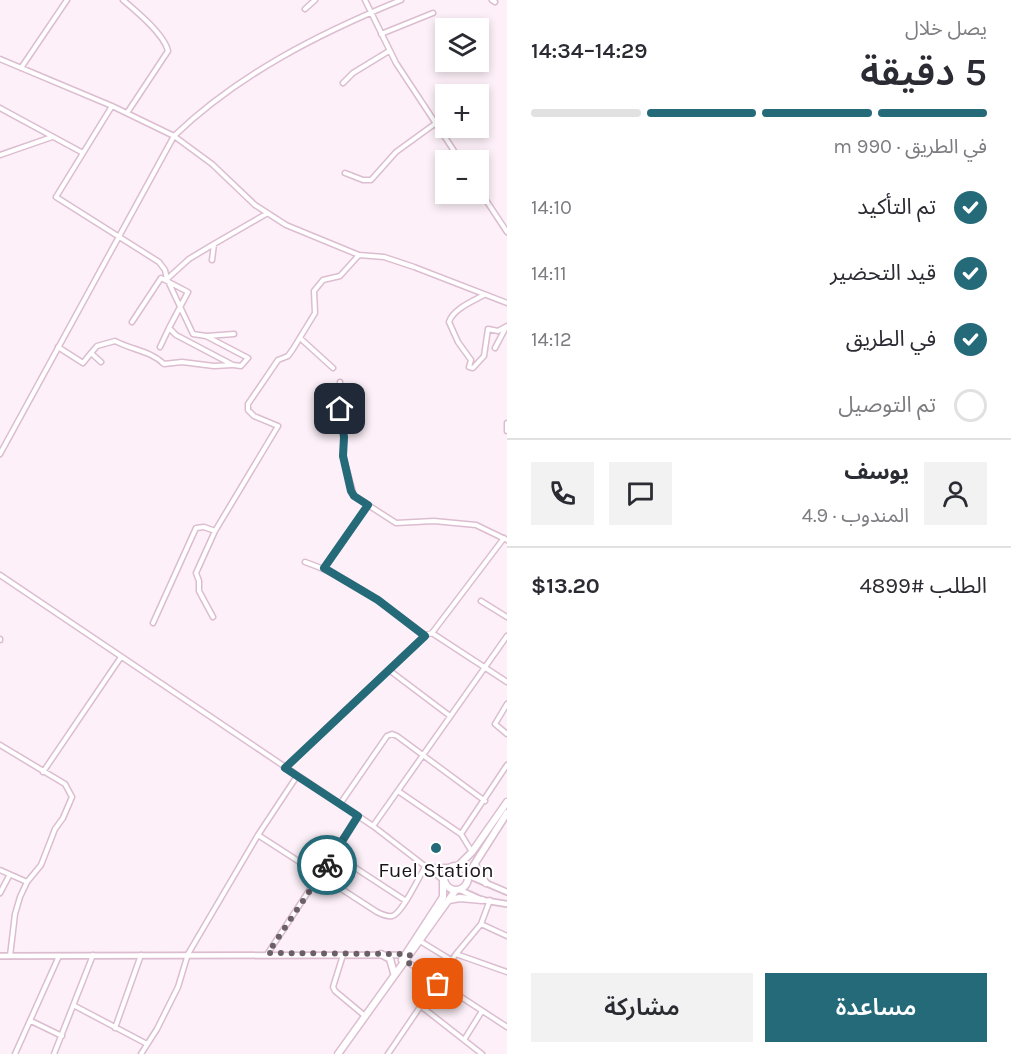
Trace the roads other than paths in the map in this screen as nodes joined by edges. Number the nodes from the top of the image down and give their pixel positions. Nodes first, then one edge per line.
1 (67, 0) edge
2 (123, 0) edge
3 (315, 0) edge
4 (365, 0) edge
5 (401, 0) edge
6 (305, 9) dead end
7 (371, 12) junction
8 (434, 13) dead end
9 (381, 34) junction
10 (389, 51) junction
11 (0, 59) edge
12 (21, 68) junction
13 (343, 83) dead end
14 (112, 106) junction
15 (0, 108) edge
16 (127, 113) junction
17 (435, 123) joint
18 (53, 136) junction
19 (174, 136) junction
20 (84, 153) junction
21 (0, 155) edge
22 (345, 173) dead end
23 (489, 204) edge
24 (267, 214) junction
25 (507, 232) edge
26 (120, 237) junction
27 (214, 244) junction
28 (359, 255) junction
29 (212, 260) dead end
30 (167, 279) junction
31 (485, 294) junction
32 (507, 303) edge
33 (180, 309) junction
34 (132, 322) dead end
35 (506, 327) edge
36 (170, 328) junction
37 (234, 334) dead end
38 (206, 336) junction
39 (300, 338) junction
40 (58, 347) junction
41 (160, 347) dead end
42 (495, 348) dead end
43 (91, 353) junction
44 (101, 362) dead end
45 (233, 365) junction
46 (333, 368) dead end
47 (340, 382) dead end
48 (507, 423) edge
49 (507, 431) edge
50 (0, 454) edge
51 (368, 505) junction
52 (215, 531) junction
53 (505, 539) edge
54 (305, 562) dead end
55 (324, 568) junction
56 (0, 575) edge
57 (481, 601) dead end
58 (213, 617) dead end
59 (507, 618) edge
60 (153, 623) dead end
61 (432, 633) junction
62 (425, 636) junction
63 (507, 636) edge
64 (121, 657) junction
65 (485, 667) junction
66 (389, 670) junction
67 (507, 682) edge
68 (507, 704) edge
69 (450, 716) junction
70 (507, 734) edge
71 (0, 745) edge
72 (423, 755) junction
73 (507, 765) edge
74 (285, 768) junction
75 (43, 772) junction
76 (297, 776) junction
77 (398, 791) junction
78 (485, 801) junction
79 (507, 802) edge
80 (340, 804) junction
81 (507, 814) edge
82 (358, 816) junction
83 (373, 825) junction
84 (461, 834) junction
85 (258, 836) junction
86 (472, 852) junction
87 (334, 854) junction
88 (475, 864) junction
89 (458, 866) junction
90 (425, 867) junction
91 (449, 867) junction
92 (0, 870) edge
93 (467, 874) junction
94 (9, 876) junction
95 (321, 876) junction
96 (443, 881) junction
97 (27, 882) junction
98 (486, 883) junction
99 (458, 890) junction
100 (507, 892) edge
101 (0, 893) edge
102 (448, 900) junction
103 (486, 900) junction
104 (406, 901) junction
105 (507, 904) edge
106 (482, 924) junction
107 (507, 936) edge
108 (420, 941) junction
109 (268, 953) junction
110 (93, 954) junction
111 (188, 954) junction
112 (381, 954) junction
113 (456, 954) junction
114 (59, 955) junction
115 (142, 955) junction
116 (343, 955) junction
117 (0, 956) edge
118 (10, 956) junction
119 (407, 957) junction
120 (452, 960) junction
121 (507, 965) edge
122 (505, 972) edge
123 (393, 976) junction
124 (438, 984) junction
125 (75, 1006) junction
126 (422, 1007) junction
127 (482, 1011) junction
128 (365, 1016) junction
129 (31, 1021) junction
130 (507, 1027) edge
131 (116, 1028) junction
132 (62, 1036) junction
133 (464, 1040) junction
134 (147, 1044) junction
135 (15, 1054) edge
136 (54, 1054) edge
137 (141, 1054) edge
138 (338, 1054) edge
139 (390, 1054) edge
140 (482, 1054) edge

1 - 12 street
2 - 16 street
3 - 6 street
4 - 7 street
5 - 7 street
7 - 9 street
7 - 19 street
8 - 9 street
9 - 10 street
10 - 13 street
10 - 17 street
11 - 12 street
12 - 14 street
14 - 16 street
14 - 20 street
15 - 18 street
16 - 19 street
17 - 22 street
18 - 20 street
18 - 21 street
19 - 24 street
19 - 26 street
20 - 26 street
23 - 25 street
24 - 27 street
24 - 28 street
26 - 30 street
26 - 40 street
27 - 29 street
27 - 30 street
28 - 31 street
28 - 39 street
30 - 33 street
30 - 33 street
30 - 34 street
31 - 32 street
31 - 35 street
33 - 36 street
33 - 38 street
35 - 42 street
36 - 41 street
36 - 45 street
37 - 38 street
38 - 45 street
39 - 46 street
39 - 52 street
40 - 43 street
40 - 50 street
43 - 44 street
43 - 45 street
47 - 51 street
48 - 49 street
51 - 53 street
51 - 55 street
52 - 58 street
52 - 60 street
53 - 61 street
54 - 55 street
55 - 62 street
56 - 64 street
57 - 59 street
61 - 62 street
61 - 65 street
62 - 66 street
63 - 65 street
64 - 74 street
64 - 75 street
65 - 67 street
65 - 69 street
66 - 69 street
66 - 74 street
68 - 70 street
69 - 72 street
71 - 75 street
72 - 77 street
72 - 78 street
72 - 80 street
73 - 78 street
74 - 76 street
75 - 97 street
76 - 80 street
76 - 85 street
77 - 83 street
77 - 84 street
78 - 84 street
79 - 86 highway
80 - 82 street
81 - 88 highway
82 - 83 street
82 - 87 street
83 - 90 street
84 - 86 street
85 - 95 street
85 - 111 street
86 - 89 highway
87 - 95 street
87 - 104 street
88 - 93 highway
88 - 98 highway
89 - 91 highway
89 - 93 highway
90 - 91 street
90 - 96 street
90 - 104 street
91 - 96 highway
92 - 94 street
93 - 98 street
93 - 99 highway
94 - 97 street
94 - 101 street
95 - 104 street
95 - 109 street
96 - 99 highway
96 - 119 highway
97 - 118 street
98 - 100 street
99 - 102 highway
99 - 103 street
102 - 103 highway
102 - 108 highway
103 - 105 street
103 - 106 street
106 - 107 street
106 - 113 street
108 - 119 highway
108 - 120 street
109 - 111 street
109 - 116 street
110 - 114 street
110 - 115 street
110 - 125 street
111 - 115 street
111 - 134 street
112 - 116 street
112 - 119 street
112 - 123 highway
113 - 120 street
113 - 122 street
114 - 118 street
114 - 129 street
115 - 131 street
116 - 128 street
117 - 118 street
119 - 123 highway
119 - 124 street
120 - 124 street
121 - 122 street
123 - 128 highway
124 - 126 street
124 - 127 street
125 - 131 street
125 - 132 street
126 - 133 street
126 - 139 street
127 - 130 street
127 - 133 street
128 - 138 highway
129 - 132 street
129 - 135 street
131 - 134 street
132 - 136 street
133 - 140 street
134 - 137 street

